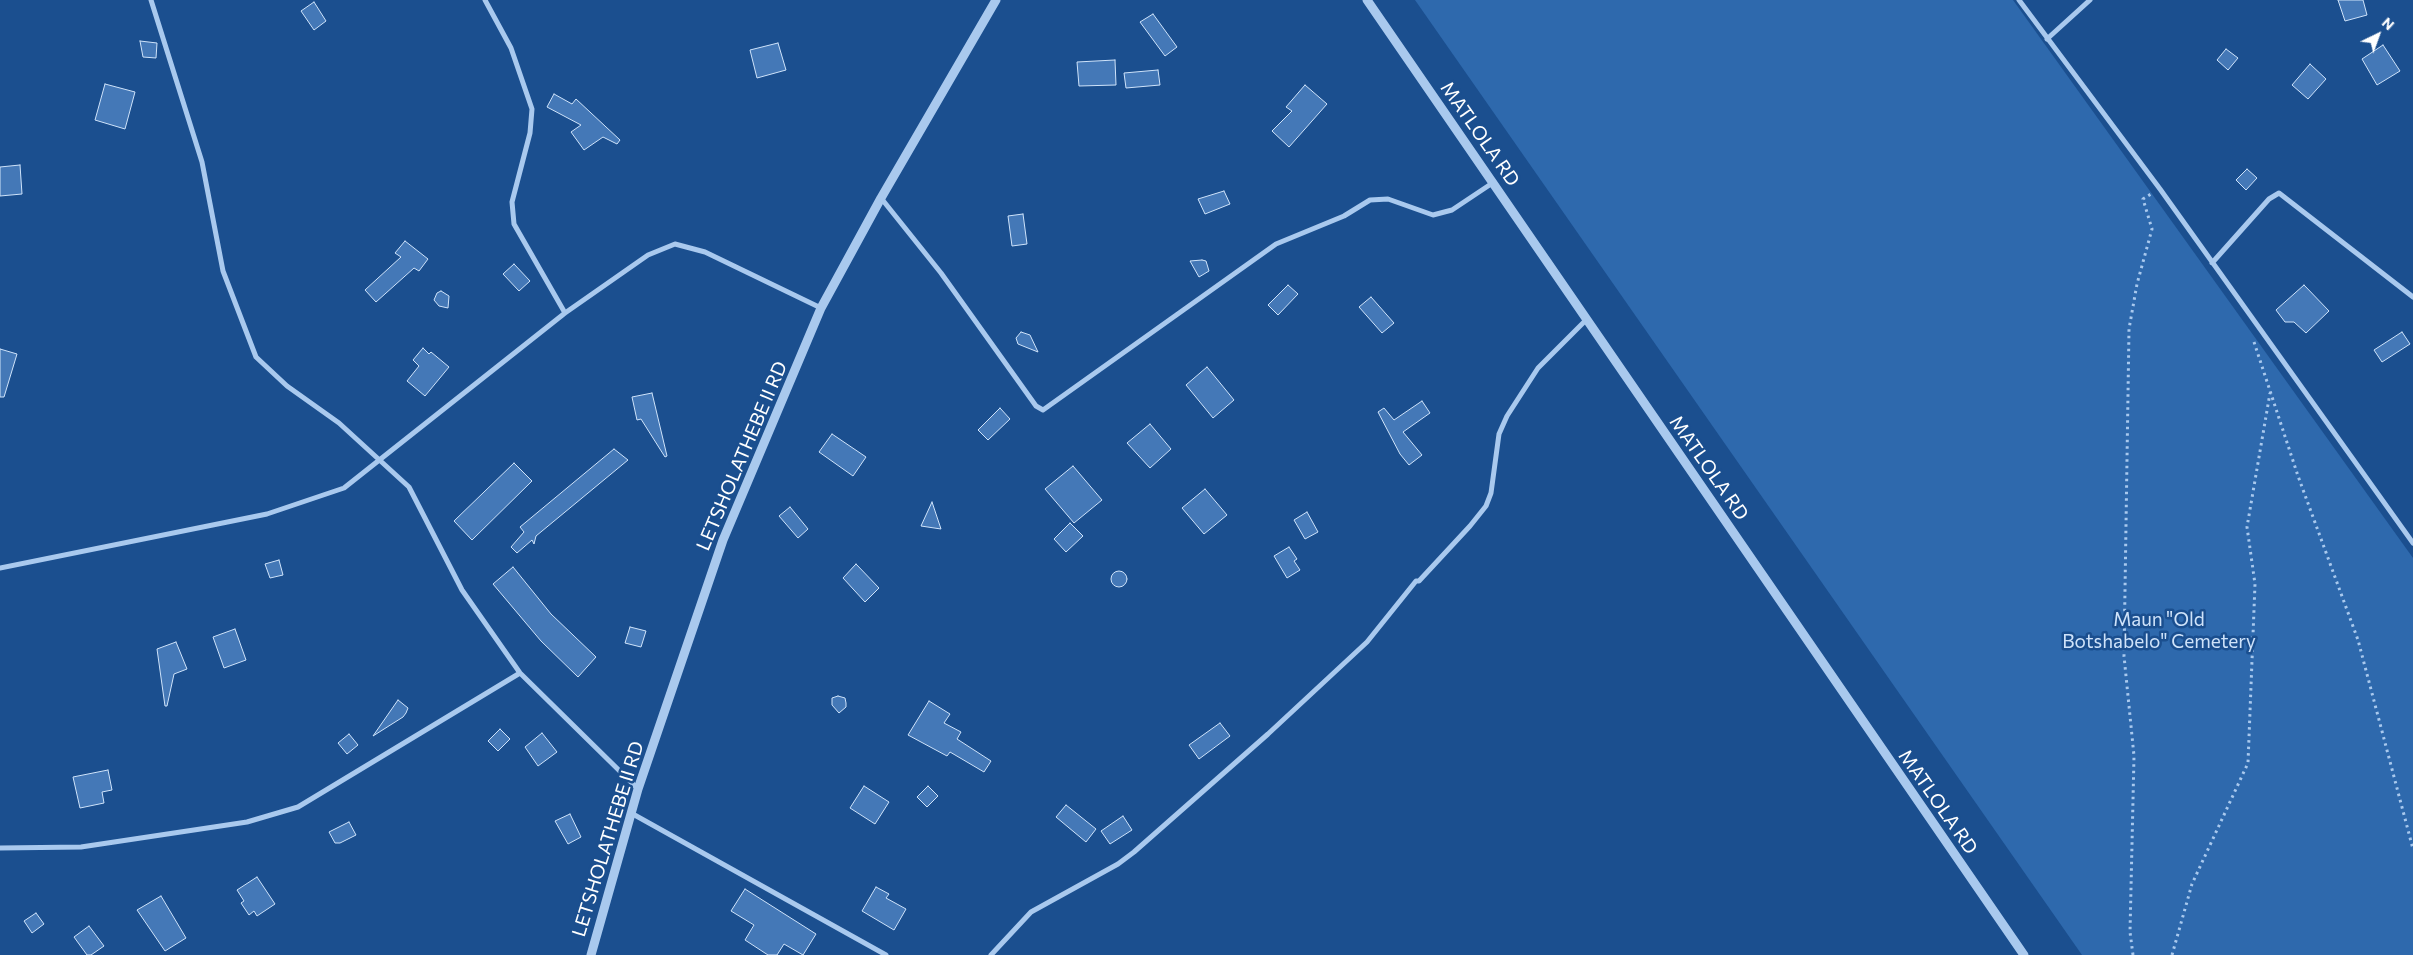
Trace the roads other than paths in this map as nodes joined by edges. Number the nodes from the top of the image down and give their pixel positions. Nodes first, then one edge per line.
1 (151, 0) edge
2 (485, 0) edge
3 (996, 0) edge
4 (1367, 0) edge
5 (2019, 0) edge
6 (2090, 0) edge
7 (2047, 40) junction
8 (1494, 182) junction
9 (881, 198) junction
10 (2212, 262) junction
11 (2413, 297) edge
12 (821, 308) junction
13 (565, 313) junction
14 (1587, 319) junction
15 (381, 459) junction
16 (2413, 543) edge
17 (0, 568) edge
18 (520, 673) junction
19 (638, 789) junction
20 (631, 813) junction
21 (0, 848) edge
22 (591, 955) edge
23 (886, 955) edge
24 (991, 955) edge
25 (2024, 955) edge

1 - 15 street
2 - 13 street
3 - 9 street, LETSHOLATHEBE II RD
4 - 8 street, MATLOLA RD
5 - 7 street
6 - 7 street
7 - 10 street
8 - 9 street
8 - 14 street, MATLOLA RD
9 - 12 street, LETSHOLATHEBE II RD
10 - 11 street
10 - 16 street
12 - 13 street
12 - 19 street, LETSHOLATHEBE II RD
13 - 15 street
14 - 24 street
14 - 25 street, MATLOLA RD
15 - 17 street
15 - 18 street
18 - 19 street
18 - 21 street
19 - 20 street, LETSHOLATHEBE II RD
20 - 22 street, LETSHOLATHEBE II RD
20 - 23 street

